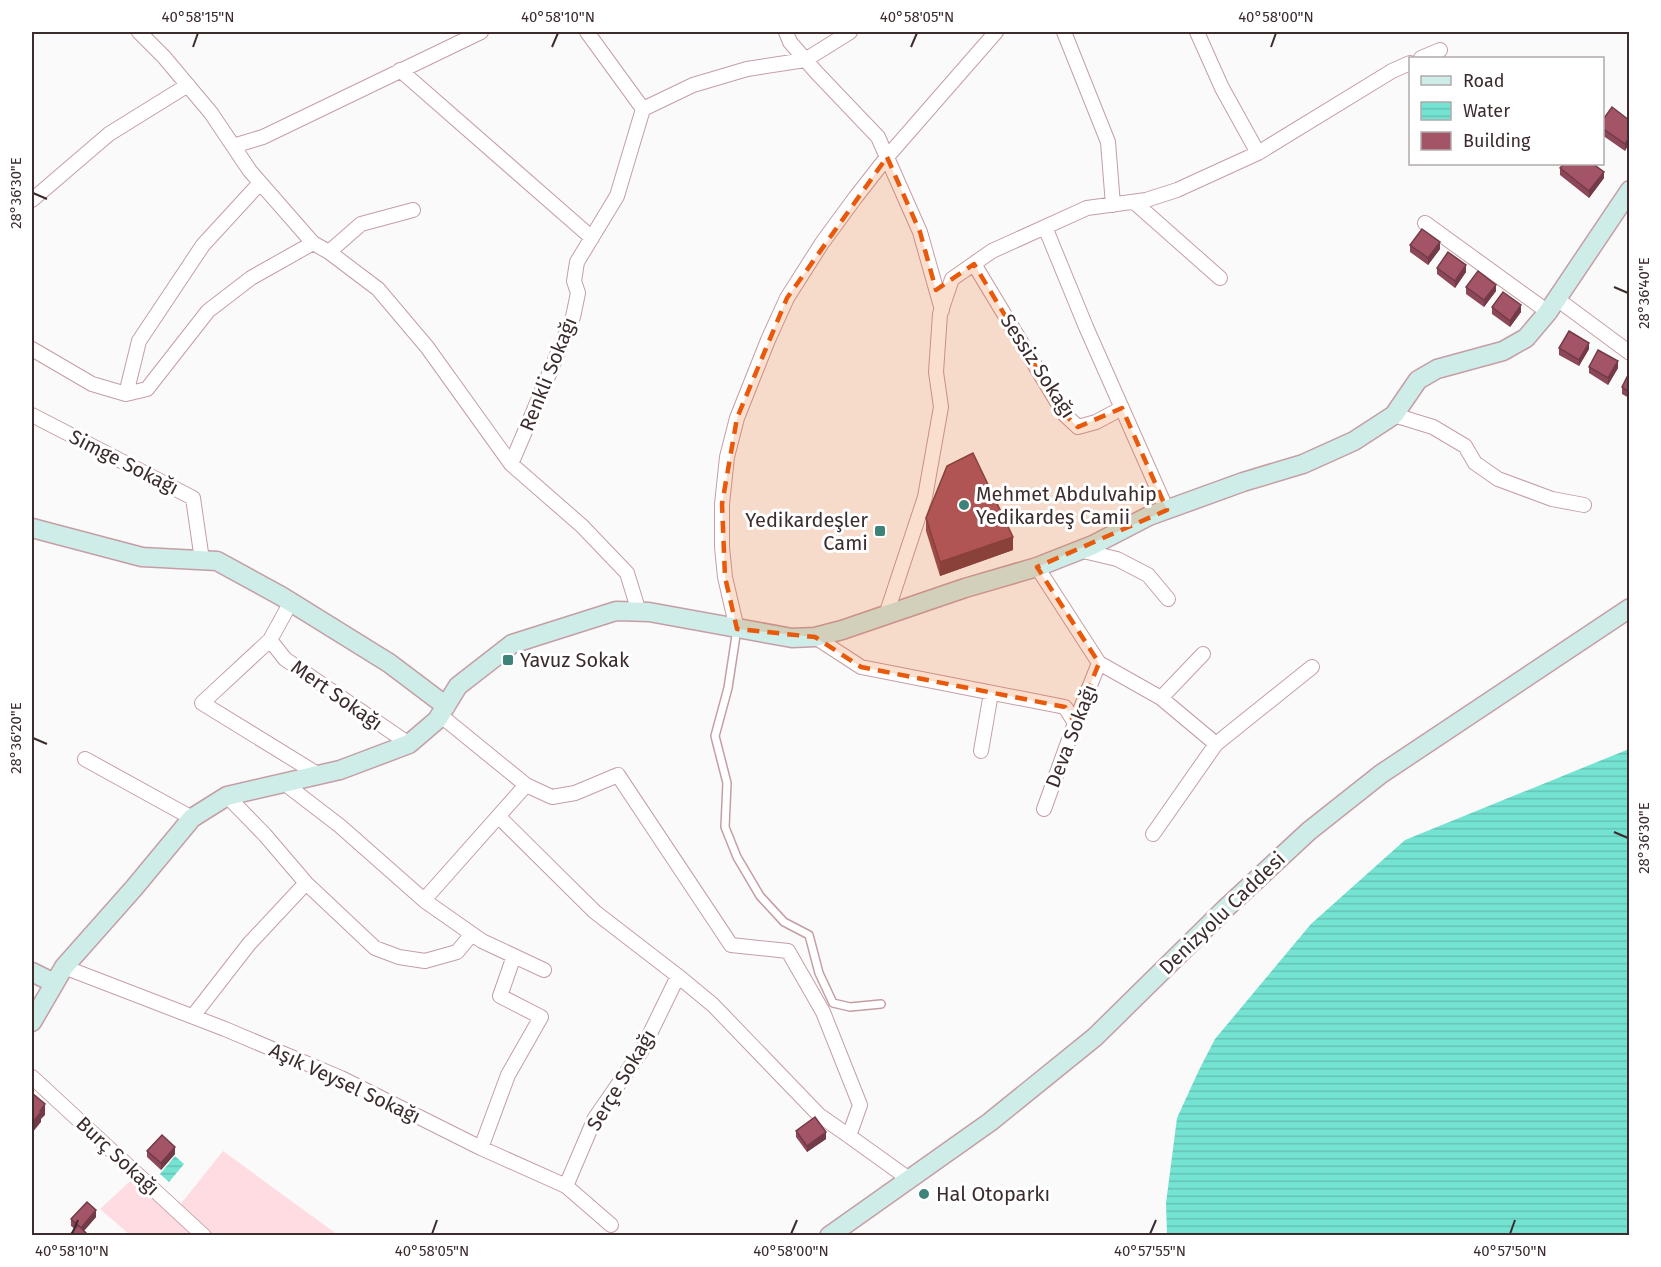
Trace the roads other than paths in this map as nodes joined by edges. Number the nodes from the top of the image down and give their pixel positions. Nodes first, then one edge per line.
1 (139, 32) edge
2 (481, 32) edge
3 (586, 32) edge
4 (786, 32) edge
5 (850, 32) edge
6 (996, 32) edge
7 (1064, 32) edge
8 (1197, 32) edge
9 (1440, 50) dead end
10 (1423, 57) edge
11 (805, 60) junction
12 (1409, 63) edge
13 (400, 70) junction
14 (188, 85) junction
15 (643, 110) junction
16 (233, 146) junction
17 (1258, 153) junction
18 (887, 157) junction
19 (260, 183) junction
20 (1629, 190) edge
21 (32, 201) edge
22 (1134, 202) junction
23 (1113, 205) junction
24 (413, 210) dead end
25 (1425, 223) dead end
26 (1045, 227) junction
27 (592, 238) junction
28 (313, 243) junction
29 (329, 252) junction
30 (974, 264) junction
31 (1220, 278) dead end
32 (1553, 305) junction
33 (942, 310) junction
34 (32, 349) edge
35 (1629, 353) edge
36 (126, 394) junction
37 (1122, 408) junction
38 (32, 415) edge
39 (1394, 415) junction
40 (510, 464) junction
41 (1584, 505) dead end
42 (1167, 510) junction
43 (32, 528) edge
44 (1079, 550) junction
45 (202, 560) junction
46 (1037, 567) junction
47 (1168, 599) dead end
48 (291, 602) junction
49 (1629, 608) edge
50 (639, 612) junction
51 (886, 615) junction
52 (738, 629) junction
53 (815, 637) junction
54 (270, 640) junction
55 (1203, 654) dead end
56 (1100, 663) junction
57 (1312, 668) dead end
58 (991, 693) junction
59 (1161, 698) junction
60 (443, 710) junction
61 (1075, 723) junction
62 (409, 744) junction
63 (1216, 744) junction
64 (981, 751) dead end
65 (85, 759) dead end
66 (319, 775) junction
67 (284, 783) junction
68 (526, 785) junction
69 (227, 796) junction
70 (1044, 809) dead end
71 (499, 817) junction
72 (192, 818) junction
73 (1153, 834) dead end
74 (306, 883) junction
75 (424, 900) junction
76 (472, 934) junction
77 (514, 956) junction
78 (64, 967) junction
79 (544, 970) dead end
80 (32, 972) edge
81 (678, 976) junction
82 (54, 983) junction
83 (880, 1004) dead end
84 (193, 1016) junction
85 (32, 1022) edge
86 (32, 1077) edge
87 (849, 1136) junction
88 (481, 1148) junction
89 (909, 1179) junction
90 (566, 1186) junction
91 (611, 1225) dead end
92 (204, 1236) edge
93 (829, 1236) edge

1 - 14 street
2 - 13 street
3 - 15 street
4 - 11 street
5 - 11 street
6 - 18 street
7 - 23 street
8 - 17 street
9 - 10 street
11 - 15 street
11 - 18 street
12 - 17 street
13 - 16 street
13 - 27 street
14 - 16 street
14 - 21 street
15 - 27 street, Renkli Sokağı
16 - 19 street
17 - 22 street
18 - 33 street
18 - 52 street
19 - 28 street
19 - 36 street
20 - 32 main road
22 - 23 street
22 - 31 street
23 - 26 street
24 - 29 street
25 - 32 street
26 - 30 street
26 - 37 street
27 - 40 street, Renkli Sokağı
28 - 29 street
28 - 36 street
29 - 40 street
30 - 33 street
30 - 37 street, Sessiz Sokağı
32 - 35 street
32 - 39 main road
33 - 51 street
34 - 36 street
37 - 42 street
38 - 45 street, Simge Sokağı
39 - 41 street
39 - 42 main road
40 - 50 street
42 - 44 main road
43 - 45 main road
44 - 46 main road
44 - 47 street
45 - 48 main road
46 - 51 main road
46 - 56 street
48 - 54 street
48 - 60 main road
49 - 89 main road, Denizyolu Caddesi
50 - 52 main road
50 - 60 main road
51 - 53 main road
52 - 53 main road
52 - 83 lane
53 - 58 street
54 - 62 street, Mert Sokağı
54 - 66 street
55 - 59 street
56 - 59 street
56 - 61 street, Deva Sokağı
57 - 63 street
58 - 61 street
58 - 64 street
59 - 63 street
60 - 62 main road
60 - 68 street
61 - 70 street, Deva Sokağı
62 - 66 main road
63 - 73 street
65 - 72 street
66 - 67 main road
67 - 69 main road
67 - 75 street
68 - 71 street
68 - 87 street
69 - 72 main road
69 - 74 street
71 - 75 street
71 - 81 street
72 - 78 main road
74 - 76 street
74 - 84 street
75 - 76 street
76 - 77 street
77 - 79 street
77 - 88 street
78 - 82 main road
78 - 84 street, Aşık Veysel Sokağı
80 - 82 main road
81 - 87 street
81 - 90 street, Serçe Sokağı
82 - 85 main road
84 - 88 street, Aşık Veysel Sokağı
86 - 92 street, Burç Sokağı
87 - 89 street
88 - 90 street, Aşık Veysel Sokağı
89 - 93 main road, Denizyolu Caddesi
90 - 91 street, Aşık Veysel Sokağı

